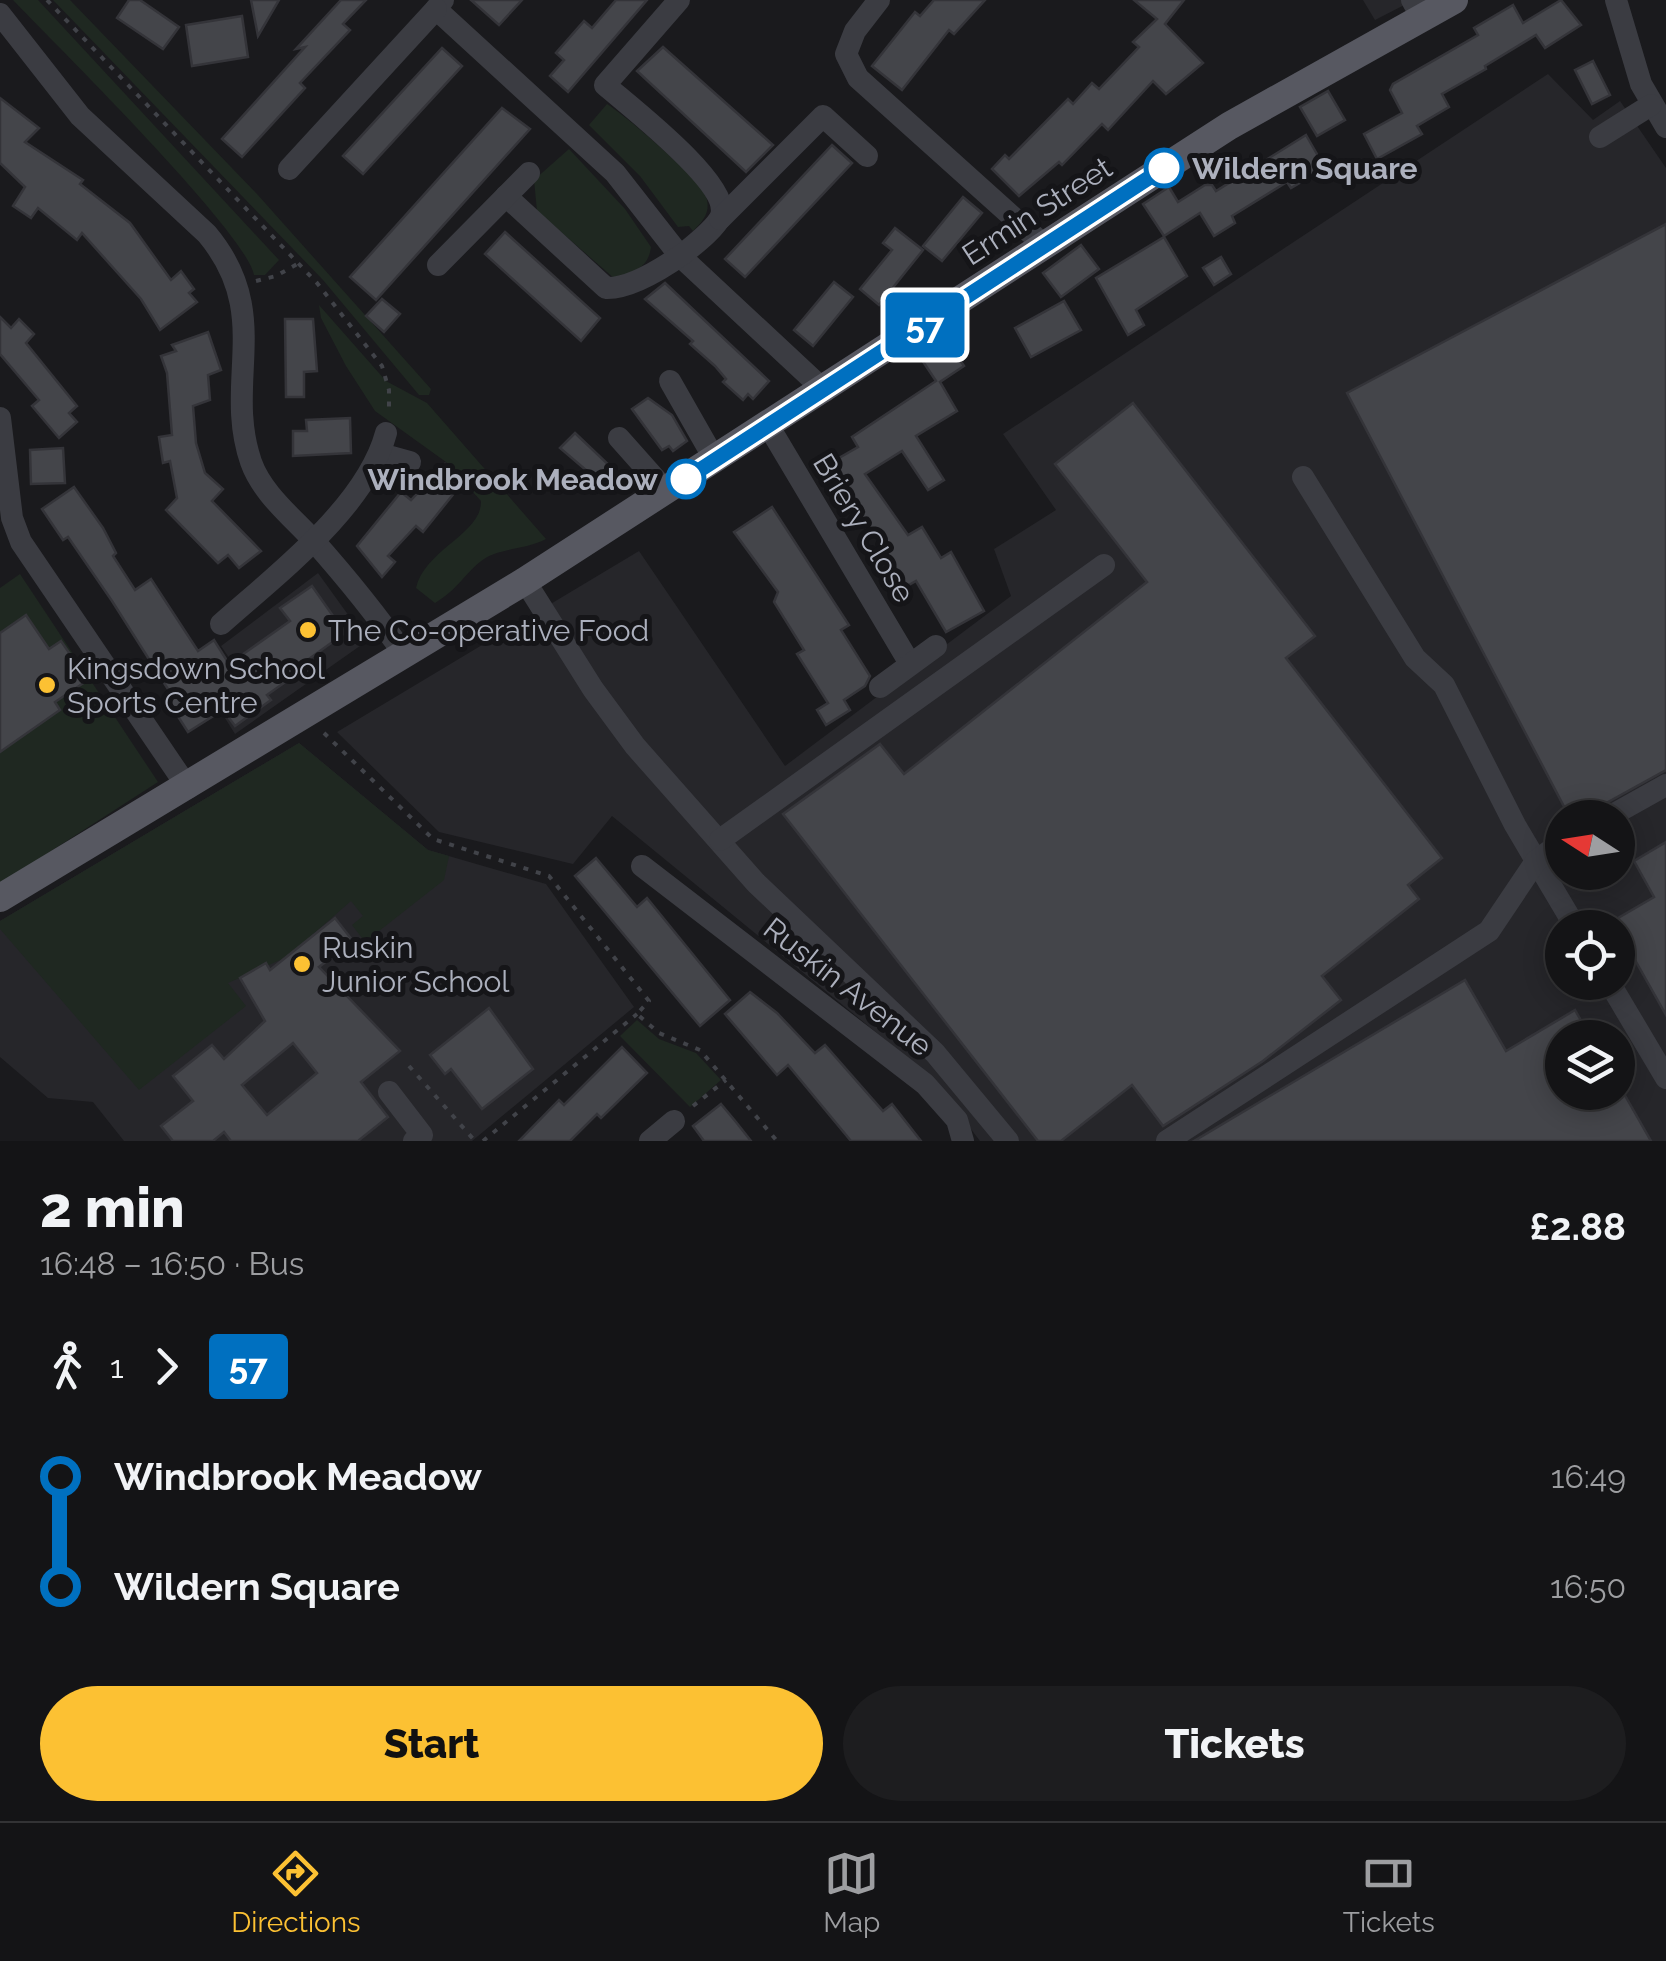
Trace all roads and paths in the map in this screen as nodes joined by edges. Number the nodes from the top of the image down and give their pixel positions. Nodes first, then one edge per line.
1 (46, 0) edge
2 (679, 0) edge
3 (878, 0) edge
4 (1454, 0) edge
5 (1616, 0) edge
6 (439, 4) edge
7 (1417, 9) edge
8 (0, 14) edge
9 (1650, 106) junction
10 (1666, 127) edge
11 (1600, 137) dead end
12 (867, 156) dead end
13 (288, 170) dead end
14 (529, 173) dead end
15 (506, 196) junction
16 (720, 220) junction
17 (1044, 246) junction
18 (680, 256) junction
19 (299, 262) junction
20 (438, 265) dead end
21 (276, 276) dead end
22 (670, 381) dead end
23 (825, 391) junction
24 (0, 418) edge
25 (768, 425) junction
26 (619, 438) dead end
27 (384, 444) junction
28 (716, 460) junction
29 (410, 462) dead end
30 (4, 472) edge
31 (1302, 476) dead end
32 (667, 492) junction
33 (313, 540) junction
34 (1104, 565) dead end
35 (525, 581) junction
36 (221, 624) dead end
37 (936, 646) dead end
38 (404, 654) junction
39 (909, 662) junction
40 (880, 686) dead end
41 (308, 710) junction
42 (1666, 786) edge
43 (188, 788) junction
44 (1635, 803) edge
45 (720, 840) junction
46 (1545, 854) edge
47 (1536, 861) junction
48 (642, 866) dead end
49 (0, 898) edge
50 (1565, 910) edge
51 (1620, 1000) edge
52 (637, 1014) junction
53 (409, 1066) dead end
54 (1666, 1078) edge
55 (726, 1080) junction
56 (388, 1092) dead end
57 (674, 1121) joint
58 (414, 1141) edge
59 (475, 1141) edge
60 (483, 1141) edge
61 (650, 1141) edge
62 (777, 1141) edge
63 (963, 1141) edge
64 (1008, 1141) edge
65 (1167, 1141) edge

1 - 19 path
2 - 16 street
3 - 17 street
4 - 7 main road, Ermin Street
5 - 9 street
6 - 13 street
6 - 18 street
7 - 17 main road, Ermin Street
8 - 33 street
9 - 10 street
9 - 11 street
12 - 16 street
14 - 15 street
15 - 18 street
15 - 20 street
16 - 18 street
17 - 23 main road, Ermin Street
18 - 23 street
19 - 21 path
19 - 27 path
22 - 28 street
23 - 25 main road, Ermin Street
24 - 30 street
25 - 28 main road, Ermin Street
25 - 39 street, Briery Close
26 - 32 street
27 - 29 street
27 - 33 street
28 - 32 main road, Ermin Street
30 - 43 street
31 - 47 street
32 - 35 main road, Ermin Street
33 - 36 street
33 - 38 street
34 - 45 street
35 - 38 main road, Ermin Street
35 - 45 street
37 - 39 street
38 - 41 main road, Ermin Street
39 - 40 street
41 - 43 main road, Ermin Street
41 - 52 path
42 - 44 street
43 - 49 main road, Ermin Street
45 - 64 street
46 - 47 street
47 - 50 street
47 - 65 street
48 - 63 street, Ruskin Avenue
51 - 54 street
52 - 55 path
52 - 60 path
53 - 59 path
55 - 57 path
55 - 62 path
56 - 58 street
57 - 61 street

